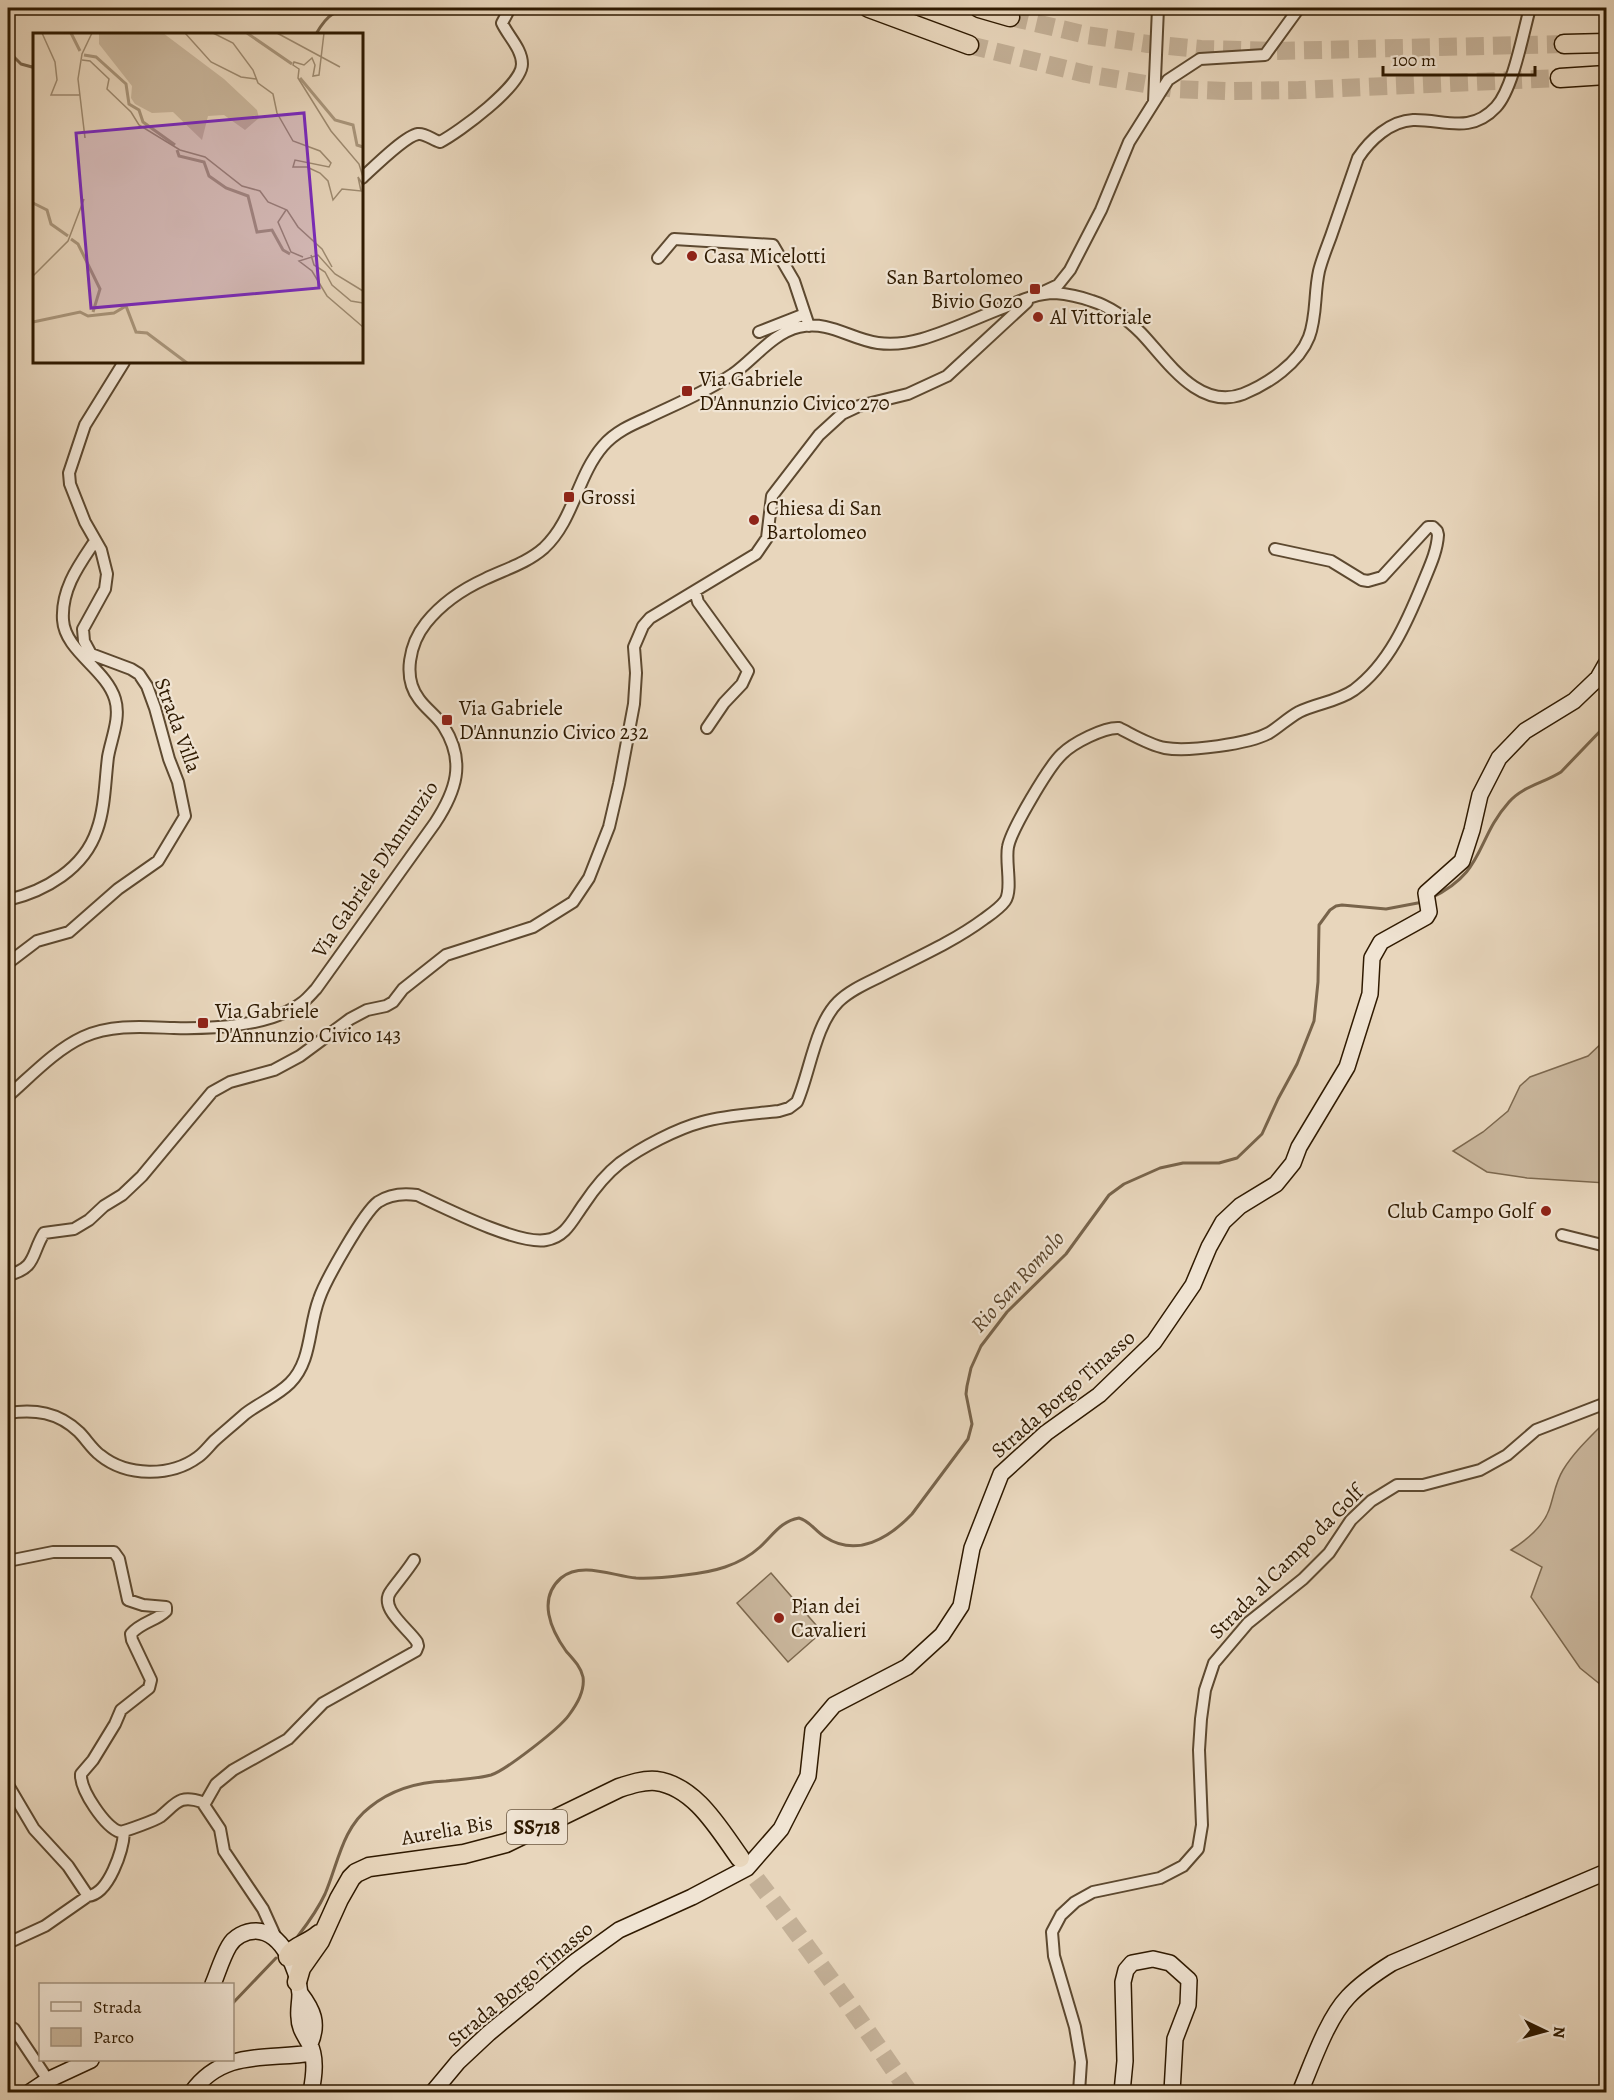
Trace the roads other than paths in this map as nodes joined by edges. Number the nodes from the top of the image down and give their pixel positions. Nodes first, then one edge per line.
1 (510, 8) edge
2 (869, 8) edge
3 (979, 8) edge
4 (1158, 8) edge
5 (1299, 8) edge
6 (1530, 8) edge
7 (1010, 17) tunnel mouth
8 (1606, 43) edge
9 (1564, 44) tunnel mouth
10 (969, 45) tunnel mouth
11 (1606, 75) edge
12 (1560, 78) tunnel mouth
13 (1154, 102) junction
14 (363, 177) edge
15 (658, 258) dead end
16 (1034, 296) junction
17 (805, 314) junction
18 (809, 326) junction
19 (759, 332) dead end
20 (123, 363) edge
21 (95, 541) junction
22 (1275, 549) dead end
23 (695, 591) junction
24 (86, 653) junction
25 (1606, 664) edge
26 (707, 728) dead end
27 (8, 900) edge
28 (8, 963) edge
29 (8, 1096) edge
30 (1562, 1235) dead end
31 (1606, 1246) edge
32 (8, 1275) edge
33 (1606, 1403) edge
34 (8, 1413) edge
35 (414, 1560) dead end
36 (8, 1561) edge
37 (8, 1785) edge
38 (204, 1805) junction
39 (124, 1832) junction
40 (740, 1858) tunnel mouth
41 (1606, 1872) edge
42 (88, 1896) junction
43 (8, 1943) edge
44 (289, 1952) junction
45 (213, 1983) edge
46 (302, 1997) joint
47 (8, 2025) edge
48 (310, 2041) junction
49 (89, 2061) edge
50 (48, 2080) junction
51 (30, 2092) edge
52 (192, 2092) edge
53 (311, 2092) edge
54 (433, 2092) edge
55 (1079, 2092) edge
56 (1122, 2092) edge
57 (1172, 2092) edge
58 (1300, 2092) edge

1 - 14 street
2 - 10 highway
3 - 7 highway
4 - 13 street
5 - 13 street
6 - 16 street, Via Gabriele D'Annunzio
8 - 9 highway
11 - 12 highway
13 - 16 street
15 - 17 street
16 - 18 street, Via Gabriele D'Annunzio
16 - 23 street
17 - 18 street
17 - 19 street
18 - 29 street, Via Gabriele D'Annunzio
20 - 21 street
21 - 24 street
21 - 24 street
22 - 34 street
23 - 26 street
23 - 32 street
24 - 27 street
24 - 28 street, Strada Villa
25 - 54 street, Strada Borgo Tinasso
30 - 31 street
33 - 55 street, Strada al Campo da Golf
35 - 38 street
36 - 39 street
37 - 42 street
38 - 39 street
38 - 44 street
39 - 42 street
40 - 44 highway, Aurelia Bis / SS718
41 - 58 street
42 - 43 street
44 - 45 street
44 - 46 highway
46 - 48 street
47 - 50 street
48 - 52 street
48 - 53 street
49 - 50 street
50 - 51 street
56 - 57 street

